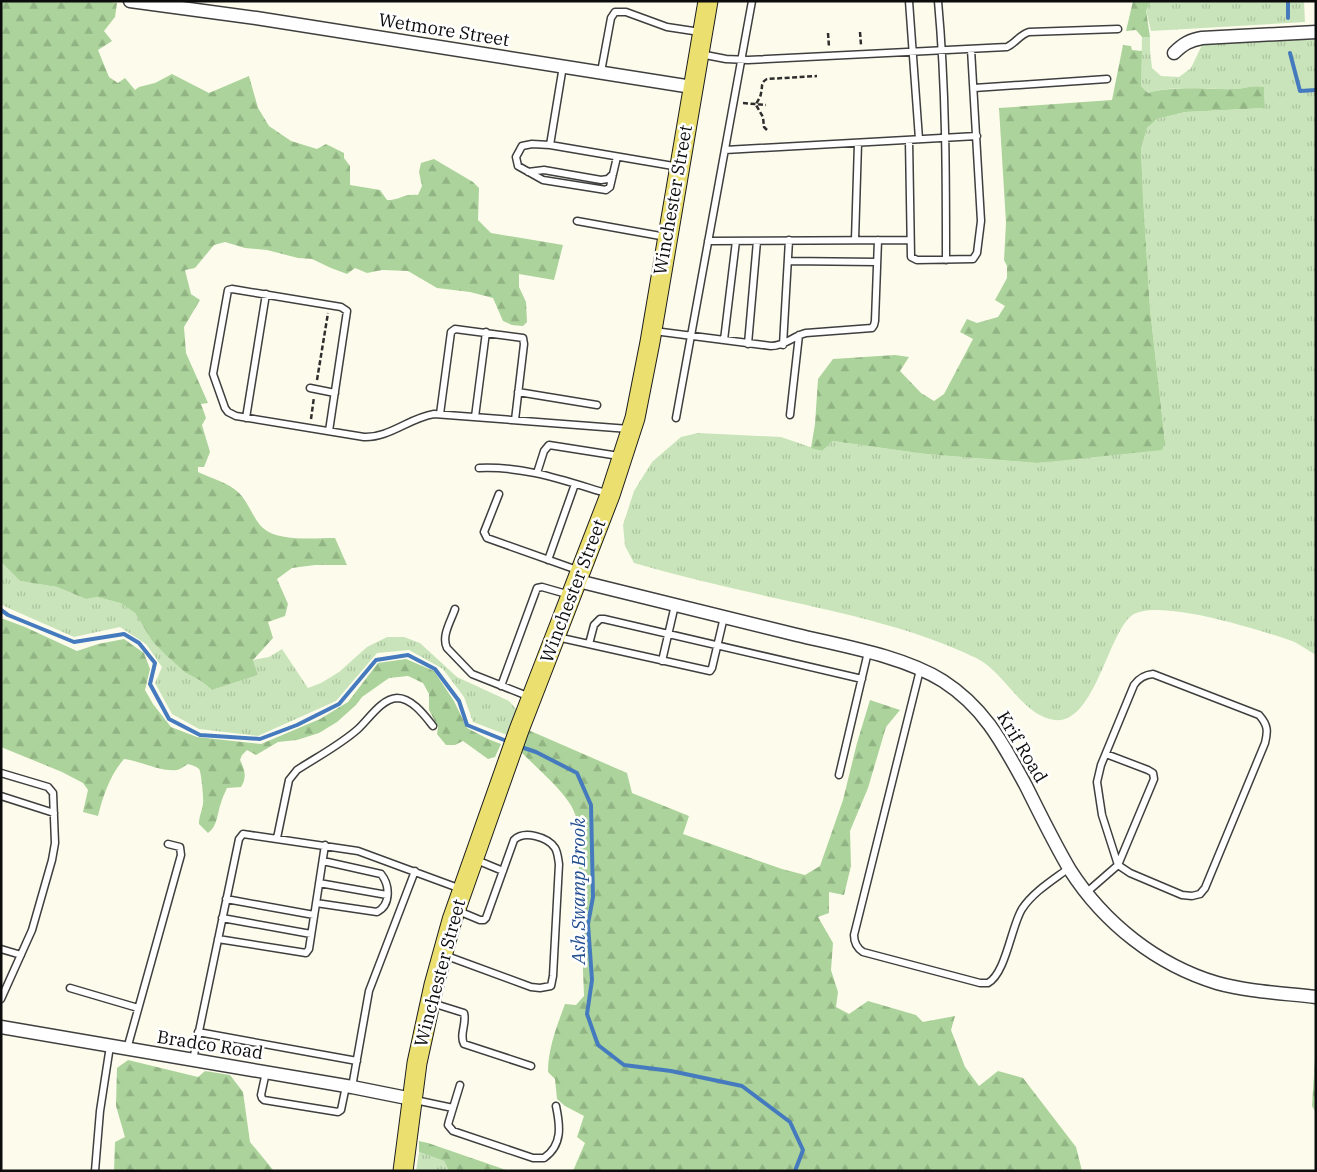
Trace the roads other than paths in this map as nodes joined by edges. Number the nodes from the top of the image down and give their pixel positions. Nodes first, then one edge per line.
1 (130, 1) edge
2 (708, 1) edge
3 (752, 1) edge
4 (909, 1) edge
5 (938, 1) edge
6 (1118, 29) dead end
7 (701, 32) junction
8 (1316, 32) edge
9 (971, 49) junction
10 (943, 50) junction
11 (912, 52) junction
12 (1174, 53) dead end
13 (698, 54) junction
14 (741, 60) junction
15 (562, 66) junction
16 (601, 72) junction
17 (1107, 80) dead end
18 (692, 88) junction
19 (974, 88) junction
20 (977, 136) junction
21 (946, 138) junction
22 (919, 139) junction
23 (909, 140) junction
24 (858, 143) junction
25 (550, 146) junction
26 (725, 150) junction
27 (617, 157) junction
28 (679, 167) junction
29 (527, 172) junction
30 (614, 174) junction
31 (576, 221) dead end
32 (667, 237) junction
33 (789, 240) junction
34 (855, 240) junction
35 (878, 240) junction
36 (909, 240) junction
37 (708, 241) junction
38 (736, 241) junction
39 (757, 241) junction
40 (946, 260) junction
41 (788, 261) junction
42 (877, 262) junction
43 (266, 294) junction
44 (652, 330) junction
45 (486, 332) junction
46 (799, 335) junction
47 (691, 336) junction
48 (724, 340) junction
49 (748, 344) junction
50 (782, 345) junction
51 (313, 389) road end
52 (335, 392) junction
53 (518, 392) junction
54 (597, 405) dead end
55 (440, 414) junction
56 (790, 415) dead end
57 (475, 417) junction
58 (246, 418) junction
59 (676, 418) dead end
60 (515, 420) junction
61 (632, 429) junction
62 (329, 431) junction
63 (623, 457) junction
64 (479, 468) dead end
65 (538, 473) junction
66 (575, 484) junction
67 (499, 494) dead end
68 (610, 494) junction
69 (548, 560) junction
70 (577, 583) junction
71 (676, 605) junction
72 (456, 610) dead end
73 (724, 617) junction
74 (669, 634) junction
75 (556, 636) junction
76 (589, 644) junction
77 (718, 646) junction
78 (868, 652) junction
79 (662, 661) junction
80 (920, 670) junction
81 (862, 679) junction
82 (501, 686) junction
83 (532, 698) junction
84 (432, 726) dead end
85 (1106, 754) junction
86 (1, 773) edge
87 (839, 776) dead end
88 (1, 796) edge
89 (54, 813) junction
90 (277, 838) junction
91 (168, 844) dead end
92 (325, 845) junction
93 (473, 859) junction
94 (323, 861) junction
95 (1118, 865) junction
96 (1069, 868) junction
97 (415, 871) junction
98 (503, 871) junction
99 (319, 883) junction
100 (463, 889) junction
101 (1087, 892) junction
102 (387, 896) junction
103 (226, 899) junction
104 (316, 903) junction
105 (455, 909) junction
106 (314, 915) junction
107 (222, 918) junction
108 (311, 934) junction
109 (218, 939) junction
110 (1, 949) edge
111 (21, 955) junction
112 (442, 955) junction
113 (70, 988) dead end
114 (3, 992) edge
115 (1316, 997) edge
116 (1, 999) edge
117 (430, 1003) junction
118 (138, 1008) junction
119 (1, 1027) edge
120 (198, 1032) junction
121 (110, 1046) junction
122 (127, 1049) junction
123 (192, 1060) junction
124 (357, 1061) junction
125 (531, 1066) dead end
126 (266, 1072) junction
127 (460, 1084) dead end
128 (349, 1087) junction
129 (412, 1099) junction
130 (556, 1106) dead end
131 (453, 1108) junction
132 (95, 1171) edge
133 (403, 1171) edge

1 - 15 street, Wetmore Street
2 - 7 main road, Winchester Street
3 - 14 lane
4 - 11 lane
5 - 10 lane
6 - 9 lane
7 - 13 main road, Winchester Street
7 - 16 lane
8 - 12 street
9 - 10 lane
9 - 19 lane
10 - 11 lane
10 - 21 lane
11 - 14 lane
11 - 22 lane
13 - 14 lane
13 - 18 main road, Winchester Street
14 - 26 lane
15 - 16 street, Wetmore Street
15 - 25 lane
16 - 18 street, Wetmore Street
17 - 19 lane
18 - 28 main road, Winchester Street
19 - 20 lane
20 - 21 lane
20 - 40 lane
21 - 22 lane
21 - 40 lane
22 - 23 lane
23 - 24 lane
23 - 36 lane
24 - 26 lane
24 - 34 lane
25 - 27 lane
25 - 29 lane
26 - 37 lane
27 - 28 lane
27 - 30 lane
28 - 32 main road, Winchester Street
29 - 30 lane
29 - 30 lane
31 - 32 lane
32 - 44 main road, Winchester Street
33 - 34 lane
33 - 39 lane
33 - 41 lane
34 - 35 lane
35 - 36 lane
35 - 42 lane
36 - 40 lane
37 - 38 lane
37 - 47 lane
38 - 39 lane
38 - 48 lane
39 - 49 lane
41 - 42 lane
41 - 50 lane
42 - 46 lane
43 - 52 lane
43 - 58 lane
43 - 58 lane
44 - 47 lane
44 - 61 main road, Winchester Street
45 - 53 lane
45 - 55 lane
45 - 57 lane
46 - 50 lane
46 - 56 lane
47 - 48 lane
47 - 59 lane
48 - 49 lane
49 - 50 lane
51 - 52 lane
52 - 62 lane
53 - 54 lane
53 - 60 lane
55 - 57 lane
55 - 62 lane
57 - 60 lane
58 - 62 lane
60 - 61 lane
61 - 63 main road, Winchester Street
63 - 65 lane
63 - 68 main road, Winchester Street
64 - 65 lane
65 - 66 lane
66 - 68 lane
66 - 69 lane
67 - 69 lane
68 - 70 main road, Winchester Street
69 - 70 lane
70 - 71 street, Krif Road
70 - 75 main road, Winchester Street
70 - 82 lane
71 - 73 street, Krif Road
71 - 74 lane
72 - 82 lane
73 - 77 lane
73 - 78 street, Krif Road
74 - 76 lane
74 - 77 lane
74 - 79 lane
75 - 76 lane
75 - 83 main road, Winchester Street
76 - 79 lane
77 - 79 lane
77 - 81 lane
78 - 80 street, Krif Road
78 - 81 lane
80 - 96 street, Krif Road
80 - 96 lane
81 - 87 lane
82 - 83 lane
83 - 93 main road, Winchester Street
84 - 90 lane
85 - 95 lane
85 - 95 lane
85 - 95 lane
86 - 89 lane
88 - 89 lane
89 - 111 lane
90 - 92 lane
90 - 103 lane
91 - 118 lane
92 - 94 lane
92 - 97 lane
93 - 98 lane
93 - 100 main road, Winchester Street
94 - 99 lane
94 - 102 lane
95 - 101 lane
96 - 101 street, Krif Road
97 - 100 lane
97 - 124 lane
98 - 105 lane
98 - 112 lane
99 - 102 lane
99 - 104 lane
100 - 105 main road, Winchester Street
101 - 115 street, Krif Road
102 - 104 lane
103 - 106 lane
103 - 107 lane
104 - 106 lane
105 - 112 main road, Winchester Street
106 - 108 lane
107 - 108 lane
107 - 109 lane
108 - 109 lane
109 - 120 lane
110 - 111 lane
111 - 114 lane
112 - 117 main road, Winchester Street
113 - 118 lane
114 - 116 lane
117 - 125 lane
117 - 129 main road, Winchester Street
118 - 122 lane
119 - 121 street, Bradco Road
120 - 123 lane
120 - 124 lane
121 - 122 street, Bradco Road
121 - 132 lane
122 - 123 street, Bradco Road
123 - 126 street, Bradco Road
124 - 128 lane
126 - 128 street, Bradco Road
126 - 128 lane
127 - 131 lane
128 - 129 street, Bradco Road
129 - 131 lane
129 - 133 main road, Winchester Street
130 - 131 lane

